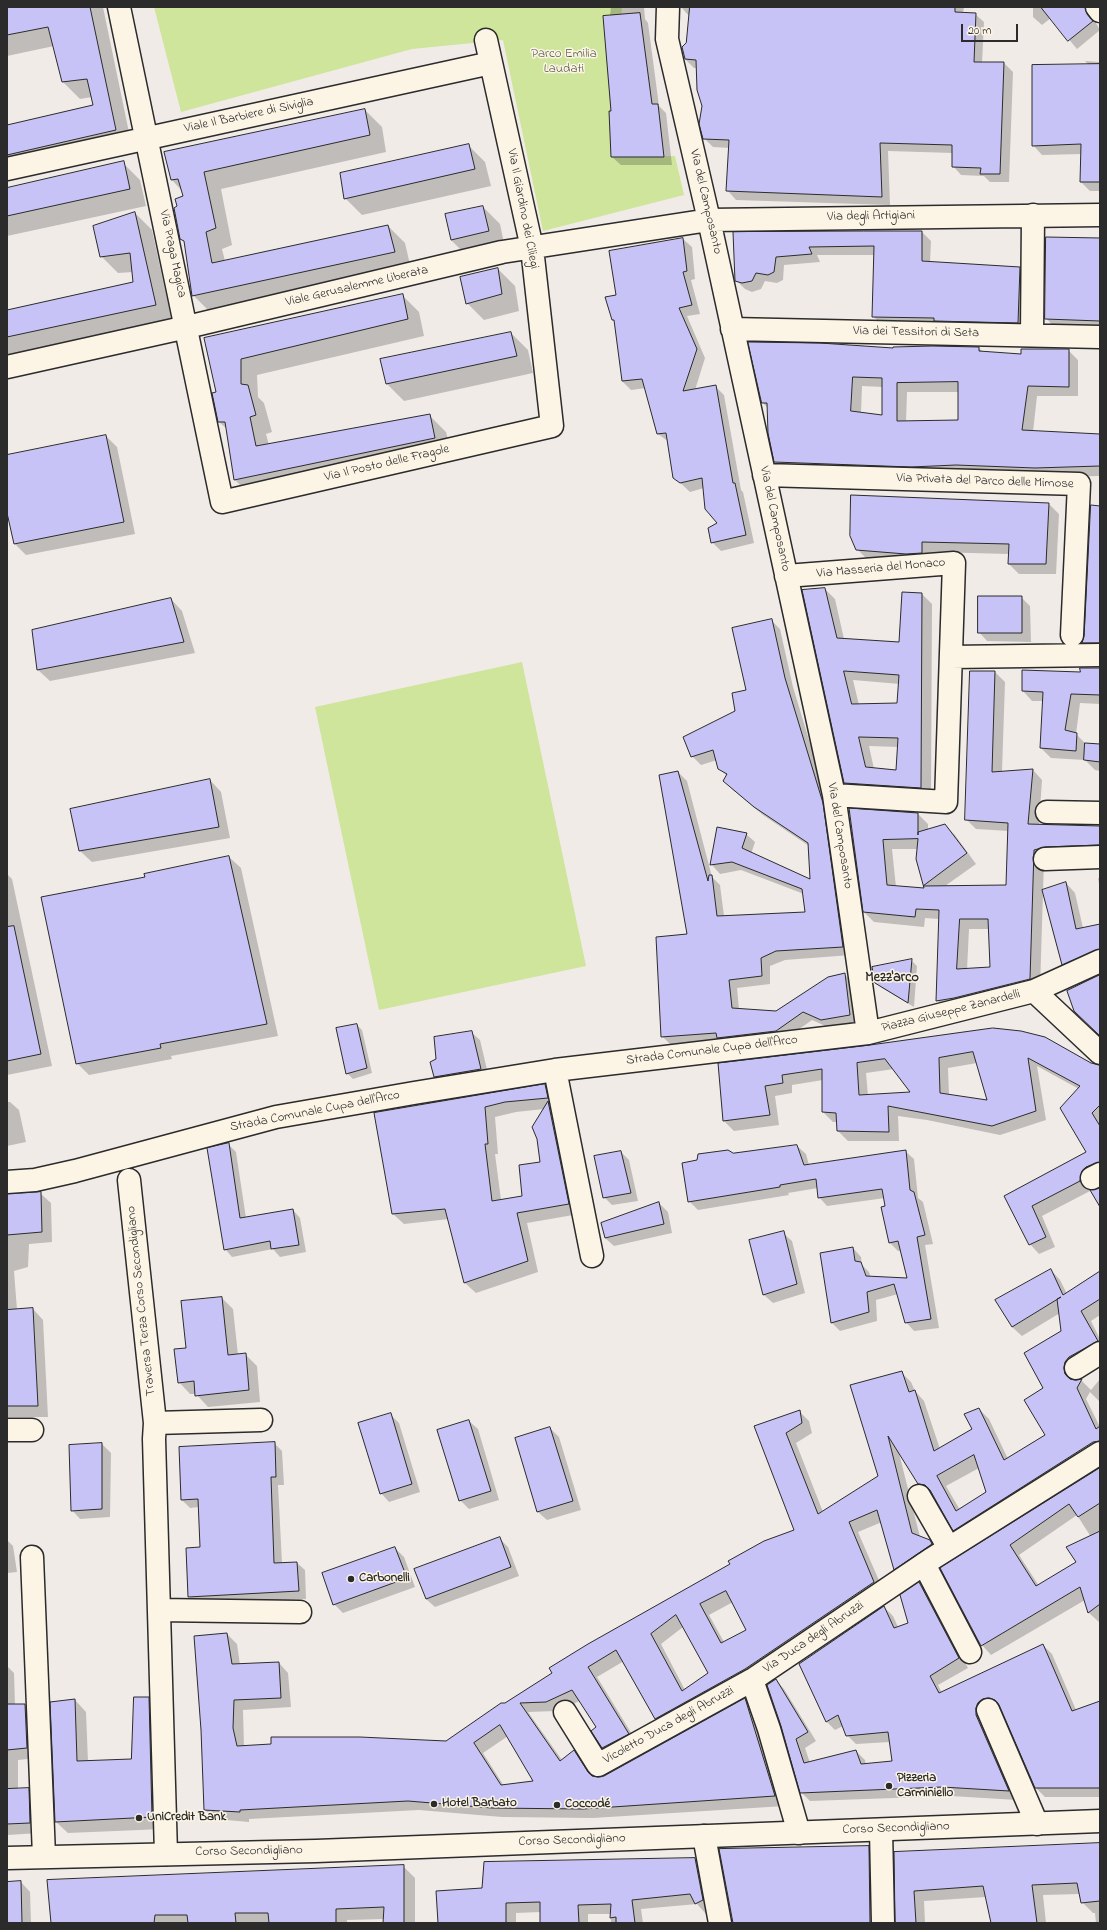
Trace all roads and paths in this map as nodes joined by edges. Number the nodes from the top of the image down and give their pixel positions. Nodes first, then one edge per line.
1 (119, 7) edge
2 (668, 7) edge
3 (1097, 7) edge
4 (1100, 11) edge
5 (486, 40) dead end
6 (491, 63) junction
7 (148, 139) junction
8 (7, 169) edge
9 (1033, 215) junction
10 (1100, 215) edge
11 (709, 220) junction
12 (532, 248) junction
13 (187, 327) junction
14 (732, 329) junction
15 (1032, 336) junction
16 (1100, 337) edge
17 (7, 367) edge
18 (552, 426) joint
19 (764, 475) junction
20 (222, 502) joint
21 (786, 576) junction
22 (1072, 635) dead end
23 (1100, 655) edge
24 (951, 657) junction
25 (834, 795) junction
26 (1047, 812) dead end
27 (1100, 813) edge
28 (1100, 857) edge
29 (1045, 858) dead end
30 (1100, 961) edge
31 (1034, 991) junction
32 (868, 1033) junction
33 (1100, 1053) edge
34 (556, 1070) junction
35 (129, 1180) dead end
36 (7, 1182) edge
37 (592, 1256) dead end
38 (1100, 1352) edge
39 (1076, 1368) dead end
40 (261, 1420) dead end
41 (155, 1423) junction
42 (7, 1430) edge
43 (32, 1430) dead end
44 (1100, 1453) edge
45 (919, 1496) dead end
46 (949, 1548) junction
47 (32, 1557) dead end
48 (924, 1564) junction
49 (159, 1610) junction
50 (300, 1612) dead end
51 (970, 1652) dead end
52 (752, 1680) junction
53 (988, 1710) dead end
54 (565, 1712) dead end
55 (1100, 1821) edge
56 (1037, 1824) junction
57 (881, 1830) junction
58 (799, 1833) junction
59 (704, 1836) junction
60 (166, 1854) junction
61 (44, 1856) junction
62 (7, 1858) edge
63 (720, 1923) edge
64 (883, 1923) edge

1 - 7 street, Via Praga Magica
2 - 11 street, Via del Camposanto
3 - 4 street
5 - 6 street, Via Il Giardino dei Ciliegi
6 - 7 street, Viale Il Barbiere di Siviglia
6 - 12 street, Via Il Giardino dei Ciliegi
7 - 8 street, Viale Il Barbiere di Siviglia
7 - 13 street, Via Praga Magica
9 - 10 street, Via degli Artigiani
9 - 11 street, Via degli Artigiani
9 - 15 street
11 - 12 street, Viale Gerusalemme Liberata
11 - 14 street, Via del Camposanto
12 - 13 street, Viale Gerusalemme Liberata
12 - 18 street, Via Il Giardino dei Ciliegi
13 - 17 street, Viale Gerusalemme Liberata
13 - 20 street, Via Praga Magica
14 - 15 street, Via dei Tessitori di Seta
14 - 19 street, Via del Camposanto
15 - 16 street, Via dei Tessitori di Seta
18 - 20 street, Via Il Posto delle Fragole
19 - 21 street, Via del Camposanto
19 - 22 street, Via Privata del Parco delle Mimose
21 - 24 street, Via Masseria del Monaco
21 - 25 street, Via del Camposanto
23 - 24 street
24 - 25 street, Via Masseria del Monaco
25 - 32 street, Via del Camposanto
26 - 27 street
28 - 29 street
30 - 31 street, Piazza Giuseppe Zanardelli
31 - 32 street, Piazza Giuseppe Zanardelli
31 - 33 street
32 - 34 street, Strada Comunale Cupa dell'Arco
34 - 36 street, Strada Comunale Cupa dell'Arco
34 - 37 street
35 - 41 street, Traversa Terza Corso Secondigliano
38 - 39 street
40 - 41 street
41 - 49 street, Traversa Terza Corso Secondigliano
42 - 43 street
44 - 46 street, Via Duca degli Abruzzi
45 - 46 street
46 - 48 street, Via Duca degli Abruzzi
47 - 61 street
48 - 51 street
48 - 52 street, Via Duca degli Abruzzi
49 - 50 street
49 - 60 street, Traversa Terza Corso Secondigliano
52 - 54 street, Vicoletto Duca degli Abruzzi
52 - 58 street, Via Duca degli Abruzzi
53 - 56 street
55 - 56 street, Corso Secondigliano
56 - 57 street, Corso Secondigliano
57 - 58 street, Corso Secondigliano
57 - 64 street
58 - 59 street, Corso Secondigliano
59 - 60 street, Corso Secondigliano
59 - 63 street
60 - 61 street, Corso Secondigliano
61 - 62 street, Corso Secondigliano

